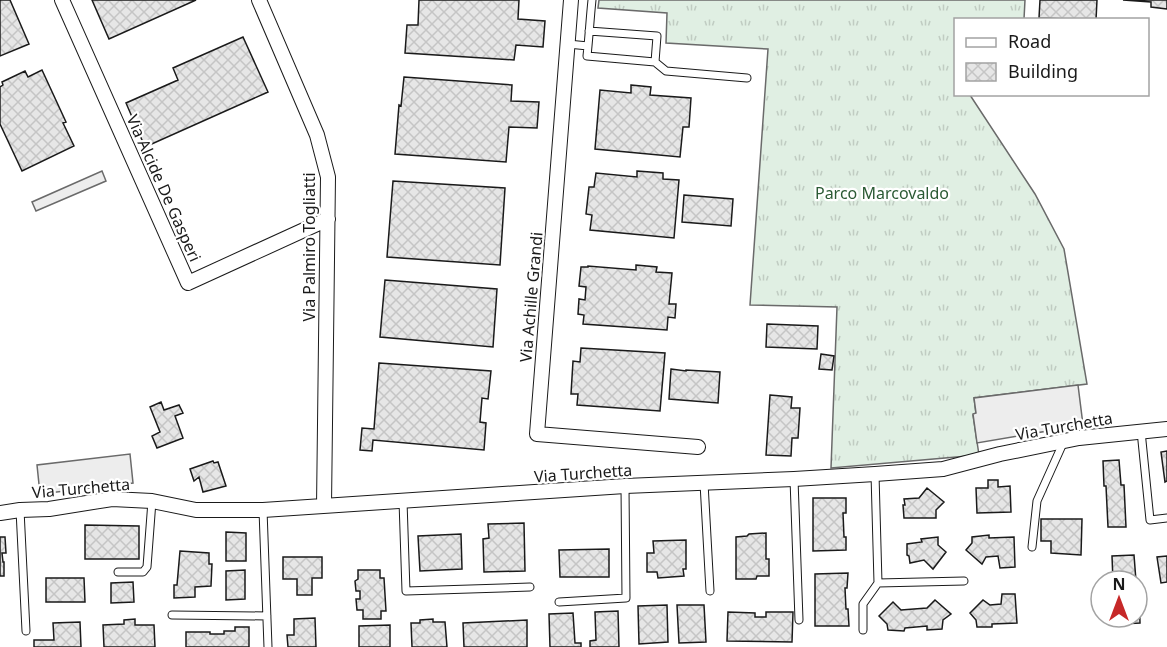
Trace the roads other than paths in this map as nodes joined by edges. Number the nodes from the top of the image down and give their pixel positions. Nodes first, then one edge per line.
1 (62, 0) edge
2 (259, 0) edge
3 (571, 0) edge
4 (592, 0) edge
5 (590, 31) junction
6 (568, 44) junction
7 (588, 46) junction
8 (655, 62) junction
9 (747, 78) dead end
10 (328, 219) junction
11 (1167, 429) edge
12 (1141, 431) junction
13 (1064, 441) junction
14 (698, 447) dead end
15 (875, 474) junction
16 (794, 479) junction
17 (704, 483) junction
18 (625, 486) junction
19 (152, 501) junction
20 (403, 501) junction
21 (324, 506) junction
22 (20, 510) junction
23 (263, 510) junction
24 (0, 513) edge
25 (1167, 518) edge
26 (1032, 547) dead end
27 (118, 572) dead end
28 (964, 581) dead end
29 (878, 583) junction
30 (530, 587) dead end
31 (710, 591) dead end
32 (559, 602) dead end
33 (172, 615) dead end
34 (267, 616) junction
35 (799, 621) dead end
36 (863, 630) dead end
37 (26, 631) dead end
38 (268, 647) edge

1 - 10 street, Via Alcide De Gasperi
2 - 10 street, Via Palmiro Togliatti
3 - 6 street, Via Achille Grandi
4 - 5 lane
5 - 7 lane
5 - 8 lane
6 - 7 lane
6 - 14 street, Via Achille Grandi
7 - 8 lane
8 - 9 lane
10 - 21 street, Via Palmiro Togliatti
11 - 12 street, Via Turchetta
12 - 13 street, Via Turchetta
12 - 25 lane
13 - 15 street, Via Turchetta
13 - 26 lane
15 - 16 street, Via Turchetta
15 - 29 lane
16 - 17 street, Via Turchetta
16 - 35 lane
17 - 18 street, Via Turchetta
17 - 31 lane
18 - 20 street, Via Turchetta
18 - 32 lane
19 - 22 street, Via Turchetta
19 - 23 street, Via Turchetta
19 - 27 lane
20 - 21 street, Via Turchetta
20 - 30 lane
21 - 23 street, Via Turchetta
22 - 24 street, Via Turchetta
22 - 37 lane
23 - 34 lane
28 - 29 lane
29 - 36 lane
33 - 34 lane
34 - 38 lane

